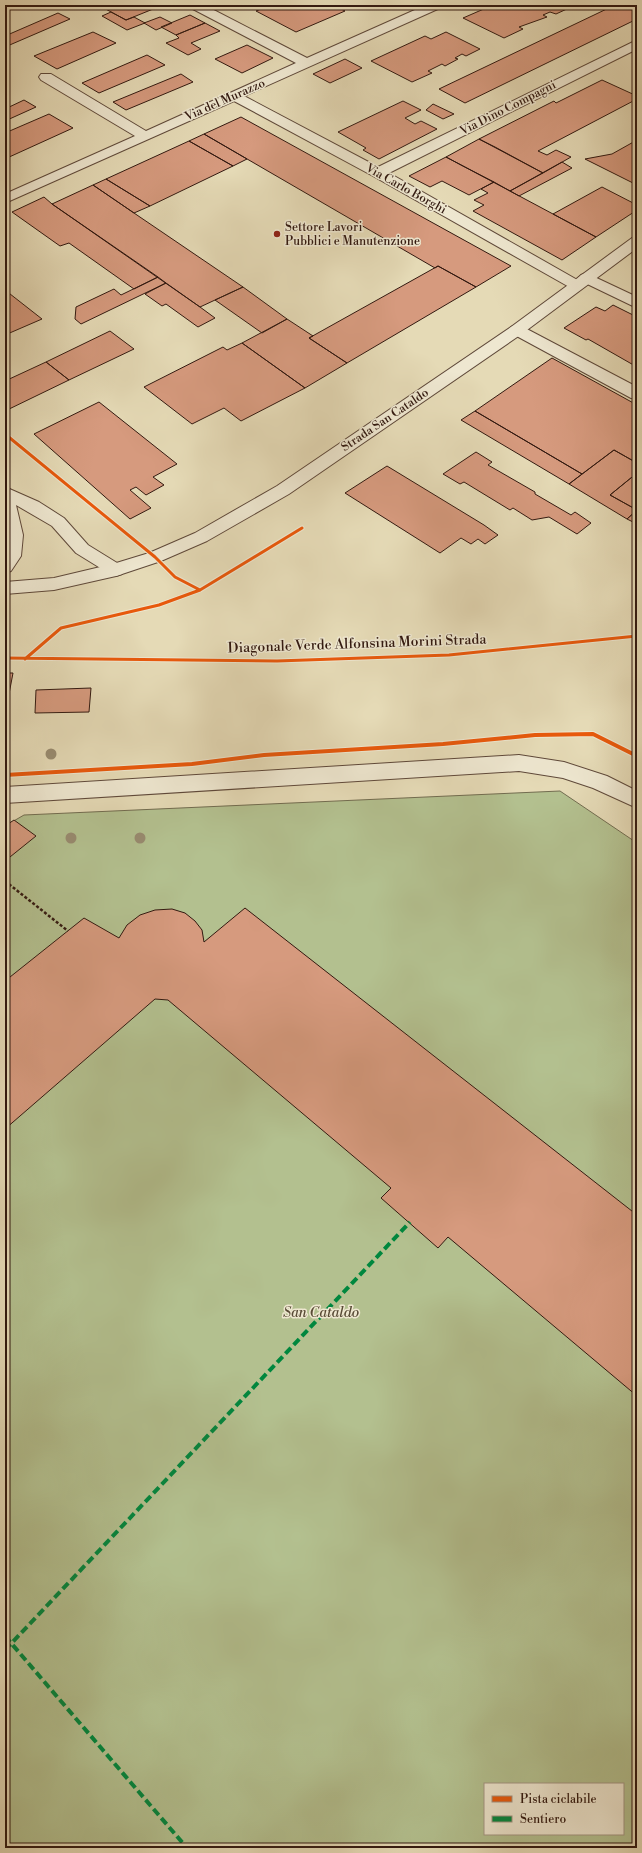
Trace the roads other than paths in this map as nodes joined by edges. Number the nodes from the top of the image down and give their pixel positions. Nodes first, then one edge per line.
1 (195, 5) edge
2 (402, 5) edge
3 (436, 5) edge
4 (418, 13) junction
5 (637, 44) edge
6 (306, 63) junction
7 (46, 77) dead end
8 (234, 96) junction
9 (145, 136) junction
10 (378, 173) junction
11 (5, 199) edge
12 (637, 241) edge
13 (581, 281) junction
14 (637, 303) edge
15 (517, 330) junction
16 (637, 394) edge
17 (5, 493) edge
18 (5, 567) edge
19 (116, 570) junction
20 (5, 588) edge
21 (5, 795) edge
22 (637, 800) edge

1 - 6 street
2 - 4 street
3 - 4 street, Via del Murazzo
4 - 6 street, Via del Murazzo
5 - 10 street, Via Dino Compagni
6 - 8 street, Via del Murazzo
7 - 9 street
8 - 9 street, Via del Murazzo
8 - 10 street, Via Carlo Borghi
9 - 11 street, Via del Murazzo
10 - 13 street, Via Carlo Borghi
12 - 13 street, Strada San Cataldo
13 - 14 street, Via Carlo Borghi
13 - 15 street, Strada San Cataldo
15 - 16 street
15 - 19 street, Strada San Cataldo
17 - 18 street
17 - 19 street
19 - 20 street, Strada San Cataldo
21 - 22 street

